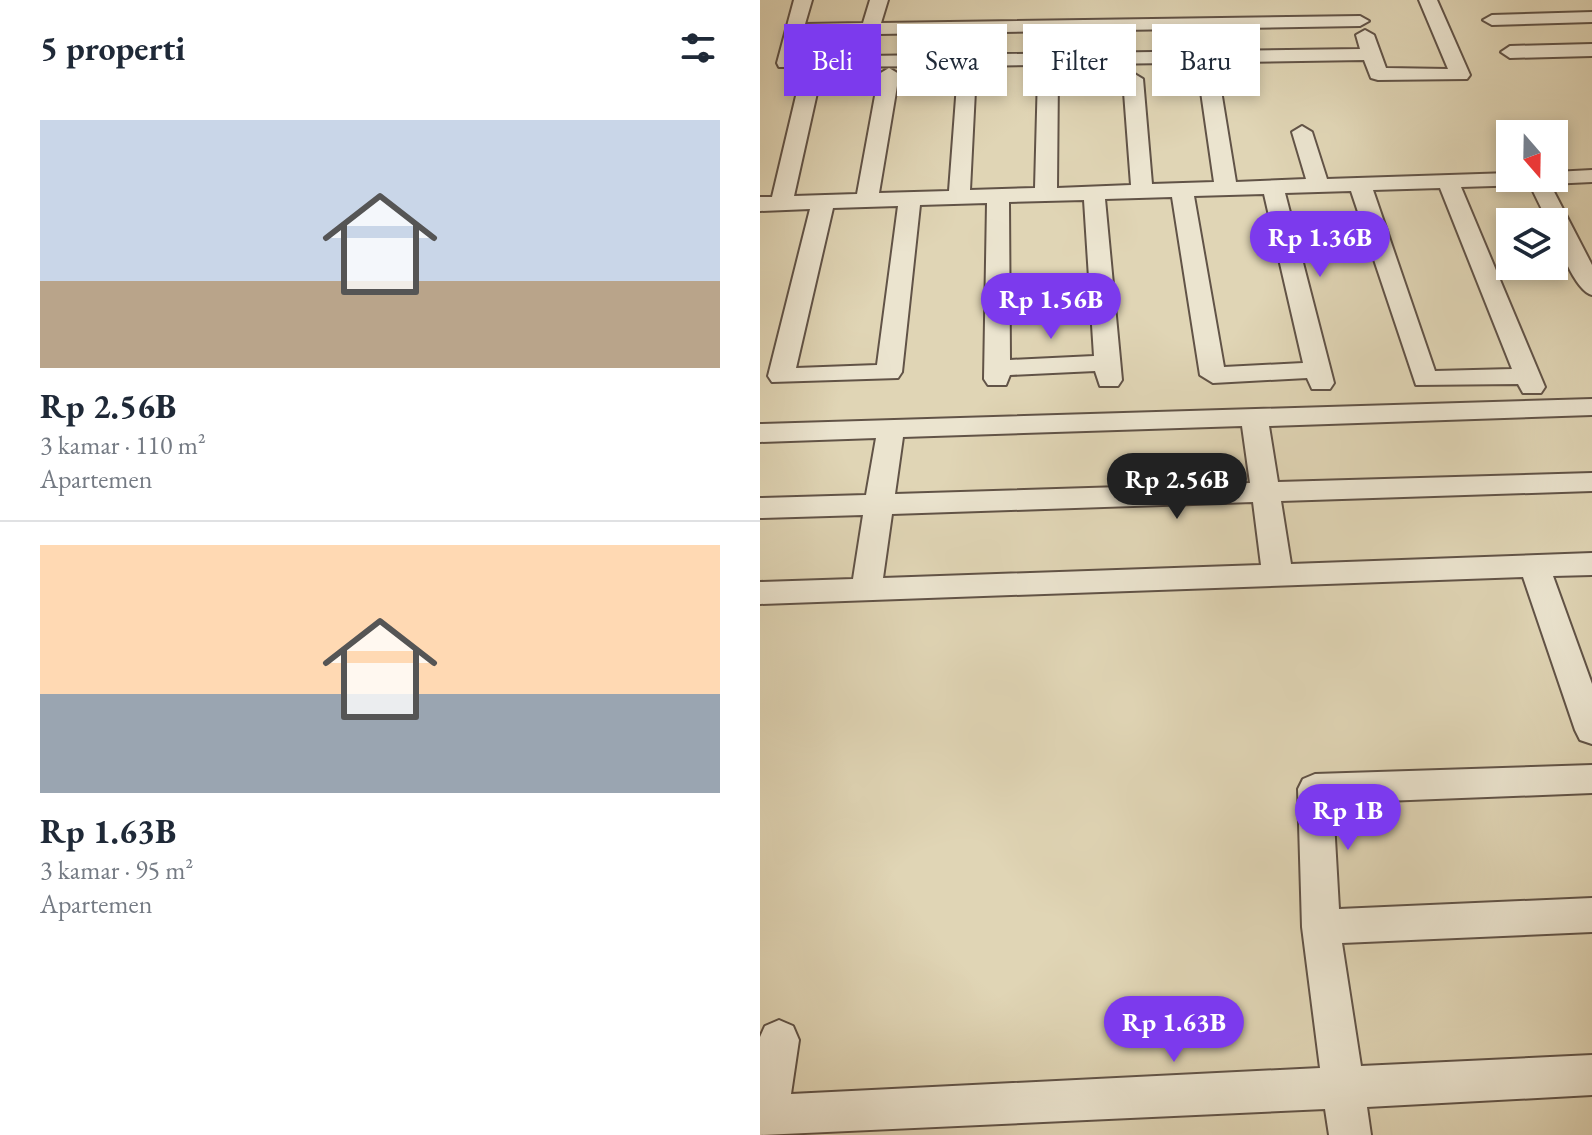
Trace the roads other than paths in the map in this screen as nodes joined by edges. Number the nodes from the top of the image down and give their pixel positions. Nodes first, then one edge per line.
1 (803, 0) edge
2 (879, 0) edge
3 (1116, 0) edge
4 (1353, 0) edge
5 (1428, 0) edge
6 (1592, 17) edge
7 (1492, 20) dead end
8 (1360, 21) junction
9 (795, 24) edge
10 (872, 24) edge
11 (1117, 24) edge
12 (1136, 25) edge
13 (1023, 27) edge
14 (881, 29) edge
15 (1592, 50) edge
16 (1510, 52) dead end
17 (1371, 54) junction
18 (1136, 58) edge
19 (1023, 59) edge
20 (881, 61) edge
21 (889, 74) dead end
22 (804, 96) edge
23 (965, 96) edge
24 (1048, 96) edge
25 (1134, 96) edge
26 (1212, 96) edge
27 (1302, 132) dead end
28 (1592, 176) edge
29 (1568, 177) edge
30 (1496, 179) edge
31 (1448, 181) junction
32 (1360, 184) junction
33 (1318, 185) junction
34 (1273, 187) junction
35 (1226, 188) junction
36 (1182, 190) junction
37 (1142, 191) junction
38 (1094, 193) junction
39 (1046, 195) junction
40 (998, 196) junction
41 (959, 197) junction
42 (910, 199) junction
43 (867, 201) junction
44 (823, 202) junction
45 (771, 204) edge
46 (1592, 230) edge
47 (1568, 231) edge
48 (1568, 240) edge
49 (1591, 283) edge
50 (1592, 407) edge
51 (1254, 417) junction
52 (891, 428) junction
53 (760, 433) edge
54 (1592, 482) edge
55 (1265, 492) junction
56 (880, 504) junction
57 (760, 508) edge
58 (1592, 564) edge
59 (1534, 566) junction
60 (1278, 575) junction
61 (866, 590) junction
62 (760, 593) edge
63 (1580, 665) edge
64 (1592, 730) edge
65 (1592, 779) edge
66 (1592, 915) edge
67 (1321, 927) junction
68 (779, 1040) dead end
69 (1592, 1075) edge
70 (1344, 1088) junction
71 (764, 1123) edge
72 (1350, 1135) edge

1 - 9 street
2 - 10 street
3 - 11 street
4 - 8 street
5 - 17 street
6 - 7 street
8 - 12 street
8 - 17 street
13 - 14 street
15 - 16 street
17 - 18 street
19 - 20 street
21 - 43 street
22 - 45 street
23 - 41 street
24 - 39 street
25 - 37 street
26 - 35 street
27 - 33 street
28 - 29 street
30 - 31 street
31 - 32 street
31 - 32 street
32 - 33 street
33 - 34 street
34 - 35 street
34 - 36 street
35 - 36 street
36 - 37 street
37 - 38 street
38 - 39 street
38 - 40 street
39 - 40 street
40 - 41 street
41 - 42 street
42 - 43 street
42 - 44 street
43 - 44 street
44 - 45 street
46 - 47 street
48 - 49 street
50 - 51 street
51 - 52 street
51 - 55 street
52 - 53 street
52 - 56 street
54 - 55 street
55 - 56 street
55 - 60 street
56 - 57 street
56 - 61 street
58 - 59 street
59 - 60 street
59 - 63 street
60 - 61 street
61 - 62 street
63 - 64 street
65 - 67 street
66 - 67 street
67 - 70 street
68 - 71 street
69 - 70 street
70 - 71 street
70 - 72 street

